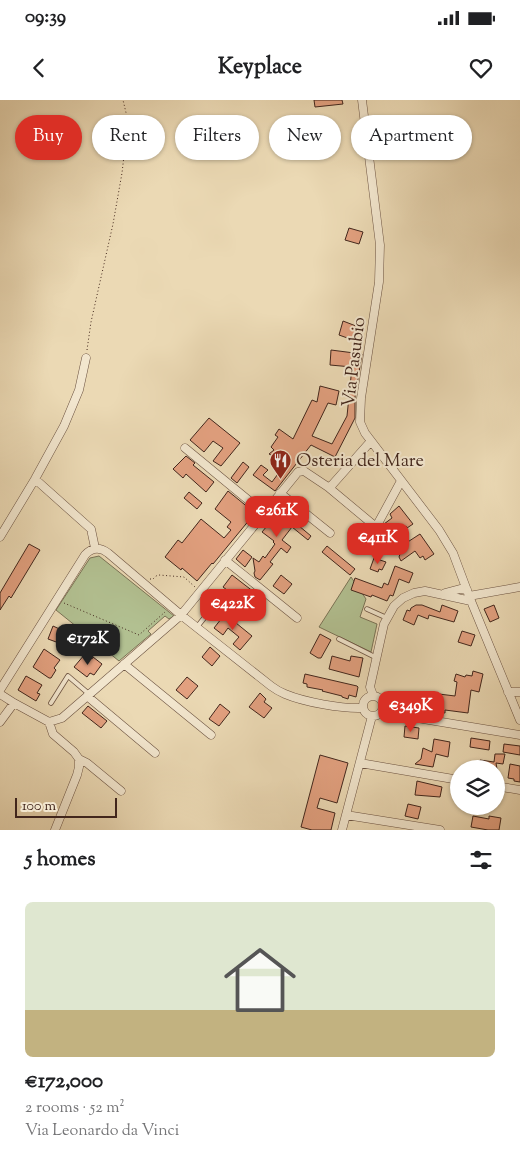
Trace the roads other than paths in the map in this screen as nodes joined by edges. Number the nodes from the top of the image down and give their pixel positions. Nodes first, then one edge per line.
1 (362, 100) edge
2 (86, 358) road end
3 (371, 441) junction
4 (184, 448) dead end
5 (35, 479) junction
6 (401, 480) junction
7 (328, 487) junction
8 (280, 493) junction
9 (264, 513) junction
10 (330, 533) dead end
11 (0, 538) edge
12 (95, 548) junction
13 (225, 560) junction
14 (520, 587) edge
15 (440, 594) junction
16 (469, 596) junction
17 (216, 603) dead end
18 (367, 609) dead end
19 (181, 615) junction
20 (297, 618) dead end
21 (387, 618) junction
22 (197, 627) junction
23 (339, 640) dead end
24 (377, 658) junction
25 (124, 664) junction
26 (0, 690) edge
27 (508, 692) junction
28 (520, 692) edge
29 (0, 694) edge
30 (88, 695) junction
31 (373, 696) junction
32 (51, 703) dead end
33 (14, 704) junction
34 (363, 708) junction
35 (381, 712) junction
36 (372, 716) junction
37 (520, 720) edge
38 (0, 722) edge
39 (49, 722) junction
40 (520, 735) edge
41 (211, 736) dead end
42 (155, 753) dead end
43 (79, 759) junction
44 (360, 763) junction
45 (450, 778) edge
46 (505, 788) edge
47 (520, 790) edge
48 (121, 791) dead end
49 (346, 815) junction
50 (55, 830) edge
51 (342, 830) edge
52 (440, 830) edge

1 - 3 street, Via Pasubio
2 - 5 street
3 - 6 street, Via Pasubio
3 - 7 street
4 - 9 street
5 - 11 street
5 - 12 street
6 - 7 street
6 - 16 street, Via Pasubio
7 - 8 street
8 - 9 street
8 - 10 street
9 - 13 street
12 - 19 street
12 - 26 street
13 - 19 street
13 - 20 street
14 - 16 street
15 - 16 street
15 - 16 street
15 - 21 street
16 - 27 street, Via Pasubio
17 - 22 lane
18 - 21 lane
19 - 22 street
19 - 25 street
21 - 24 street
22 - 34 street
23 - 24 lane
24 - 31 street
25 - 30 street
25 - 41 street
27 - 28 street
27 - 37 street, Via Pasubio
29 - 33 street
30 - 32 lane
30 - 39 street
30 - 42 street
31 - 34 street
31 - 35 street
33 - 38 street
33 - 39 street
34 - 36 street
35 - 36 street
35 - 40 street
36 - 44 street
39 - 43 street
43 - 48 street
43 - 50 street
44 - 45 street
44 - 49 street
46 - 47 street
49 - 51 street
49 - 52 street

